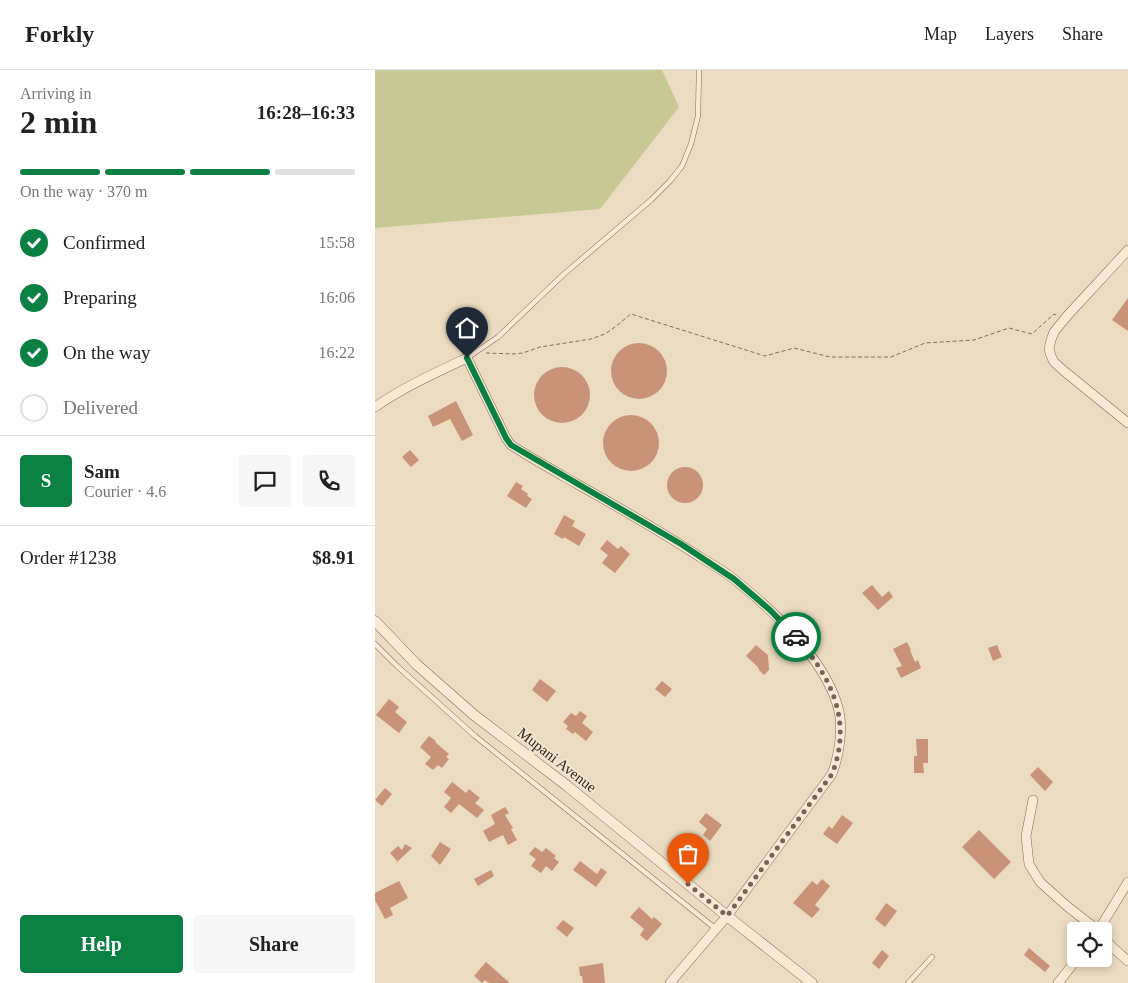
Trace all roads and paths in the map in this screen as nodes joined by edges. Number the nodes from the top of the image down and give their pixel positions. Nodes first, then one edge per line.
1 (699, 70) edge
2 (1128, 250) edge
3 (1067, 316) junction
4 (478, 352) junction
5 (467, 358) junction
6 (375, 407) edge
7 (1128, 423) edge
8 (375, 621) edge
9 (375, 644) edge
10 (1033, 800) dead end
11 (1128, 882) edge
12 (727, 916) junction
13 (1087, 922) edge
14 (1106, 922) edge
15 (716, 929) junction
16 (1112, 947) edge
17 (932, 957) dead end
18 (1128, 961) edge
19 (1071, 967) edge
20 (670, 983) edge
21 (812, 983) edge
22 (908, 983) edge
23 (1058, 983) edge

1 - 4 lane
2 - 3 street
3 - 4 path
3 - 7 street
4 - 5 lane
5 - 6 street
5 - 12 street
8 - 12 street, Mupani Avenue
9 - 15 lane
10 - 13 street
11 - 14 street
12 - 15 street
12 - 21 street, Mupani Avenue
15 - 20 street
16 - 18 street
17 - 22 lane
19 - 23 street

